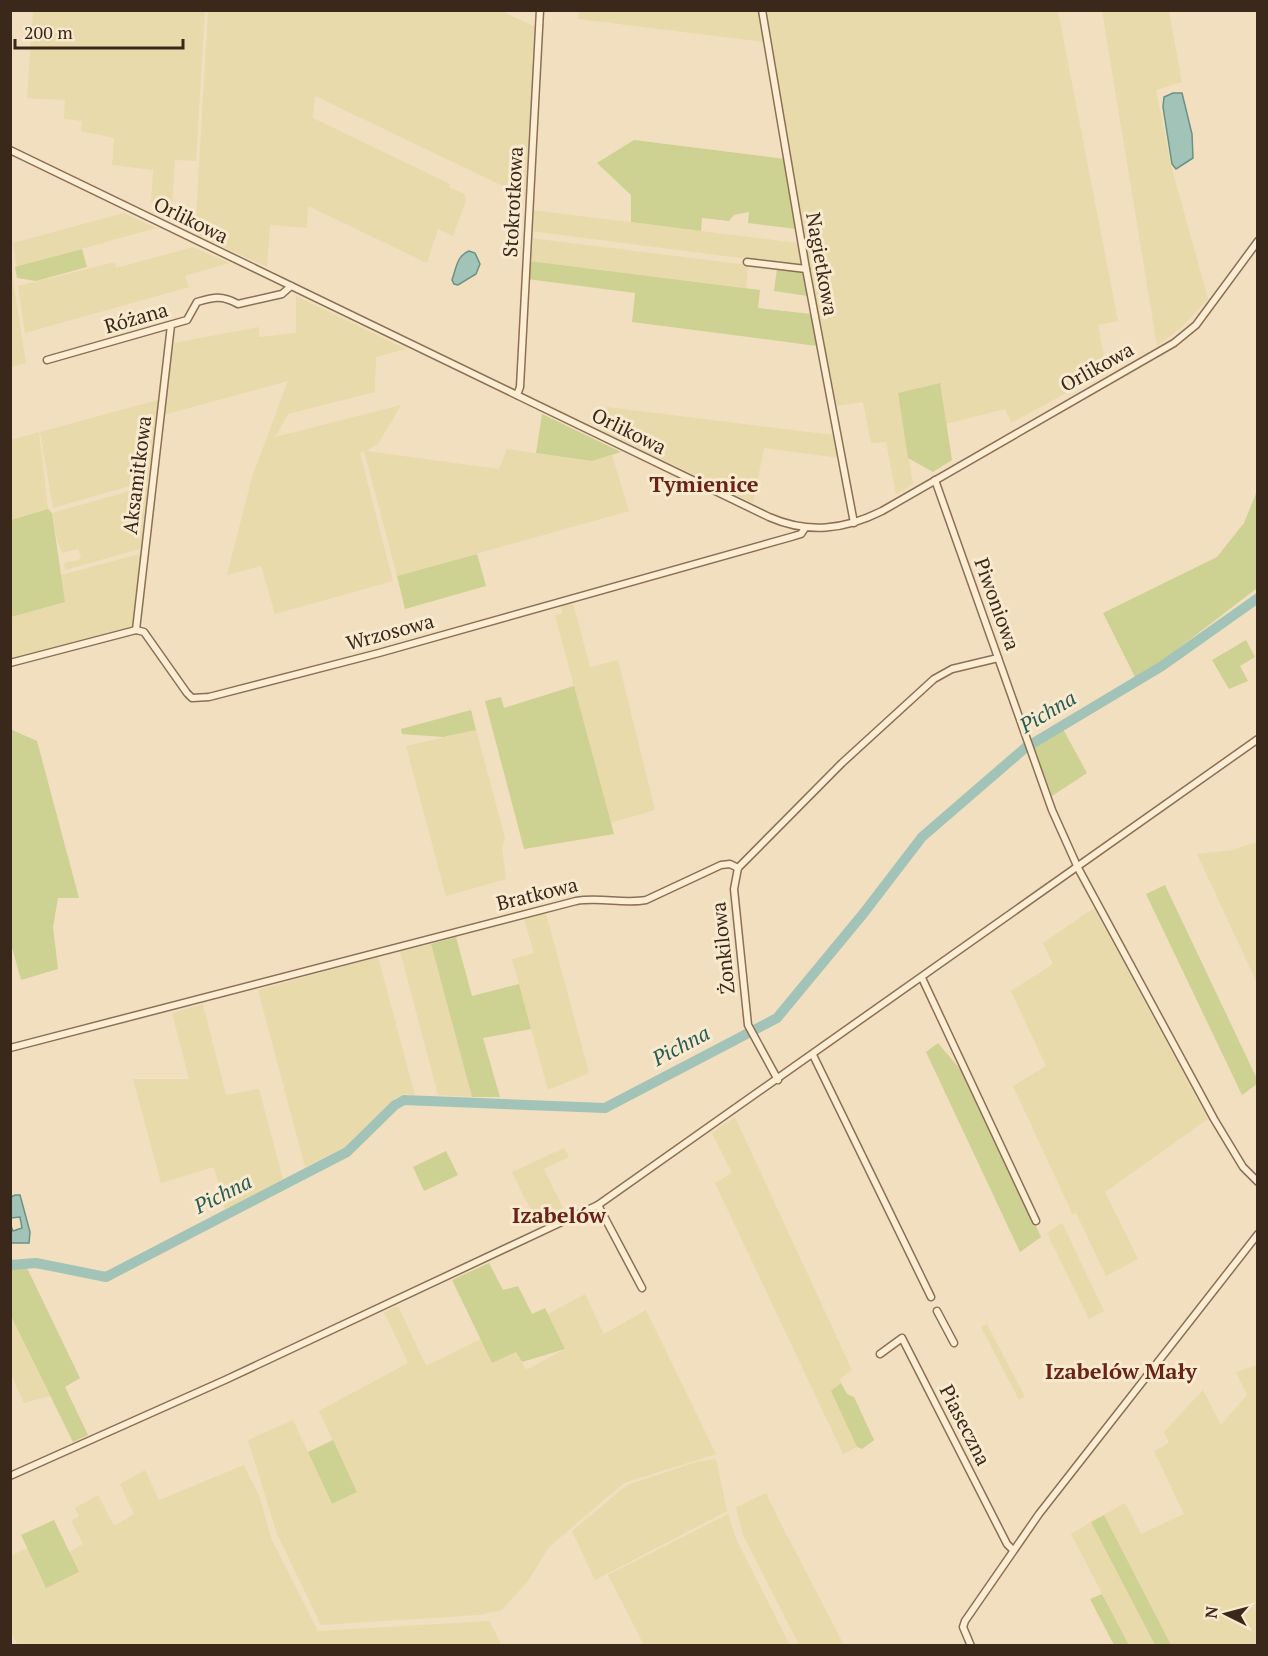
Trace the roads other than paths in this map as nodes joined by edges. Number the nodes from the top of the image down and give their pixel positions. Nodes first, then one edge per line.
1 (540, 10) edge
2 (762, 10) edge
3 (10, 150) edge
4 (1257, 241) edge
5 (747, 262) dead end
6 (806, 269) junction
7 (291, 286) junction
8 (171, 325) junction
9 (47, 360) dead end
10 (517, 395) junction
11 (935, 480) junction
12 (854, 523) junction
13 (805, 528) junction
14 (136, 630) junction
15 (998, 658) junction
16 (10, 663) edge
17 (1257, 739) edge
18 (738, 868) junction
19 (1078, 868) junction
20 (922, 978) junction
21 (10, 1048) edge
22 (813, 1056) junction
23 (778, 1080) junction
24 (1257, 1182) edge
25 (598, 1205) junction
26 (1036, 1221) dead end
27 (1257, 1234) edge
28 (642, 1288) dead end
29 (931, 1297) dead end
30 (937, 1311) dead end
31 (954, 1343) dead end
32 (880, 1354) dead end
33 (10, 1476) edge
34 (1013, 1550) junction
35 (971, 1646) edge

1 - 10 street, Stokrotkowa
2 - 6 street, Nagietkowa
3 - 7 street, Orlikowa
4 - 11 street, Orlikowa
5 - 6 street
6 - 12 street, Nagietkowa
7 - 8 street, Różana
7 - 10 street, Orlikowa
8 - 9 street, Różana
8 - 14 street, Aksamitkowa
10 - 13 street, Orlikowa
11 - 12 street, Orlikowa
11 - 15 street, Piwoniowa
12 - 13 street, Orlikowa
13 - 14 street, Wrzosowa
14 - 16 street
15 - 18 street
15 - 19 street, Piwoniowa
17 - 19 street
18 - 21 street, Bratkowa
18 - 23 street, Żonkilowa
19 - 20 street
19 - 24 street, Piwoniowa
20 - 22 street
20 - 26 street
22 - 23 street
22 - 29 street
23 - 25 street
25 - 28 street
25 - 33 street
27 - 34 street
30 - 31 street
32 - 34 street, Piaseczna
34 - 35 street

